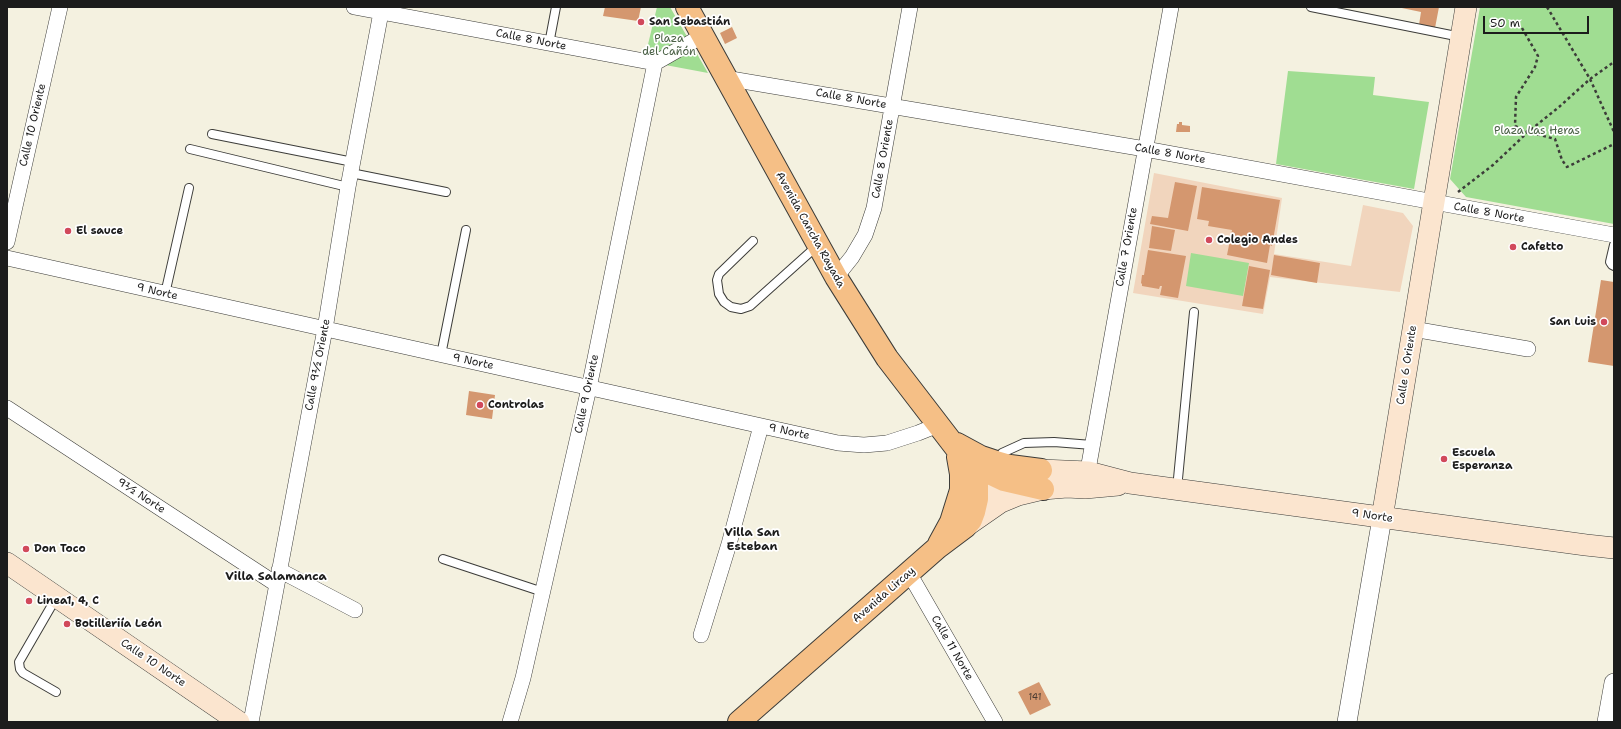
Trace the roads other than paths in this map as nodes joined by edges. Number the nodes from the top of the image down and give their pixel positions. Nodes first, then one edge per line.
1 (60, 7) edge
2 (354, 7) edge
3 (556, 7) edge
4 (687, 7) edge
5 (910, 7) edge
6 (1171, 7) edge
7 (1310, 7) edge
8 (1466, 7) edge
9 (381, 10) edge
10 (702, 36) junction
11 (1461, 38) junction
12 (549, 44) junction
13 (655, 63) junction
14 (725, 78) junction
15 (893, 106) junction
16 (212, 134) dead end
17 (190, 149) dead end
18 (1145, 149) junction
19 (350, 174) junction
20 (189, 188) dead end
21 (446, 192) dead end
22 (1434, 203) junction
23 (466, 230) dead end
24 (1614, 235) edge
25 (753, 241) dead end
26 (7, 242) edge
27 (1614, 245) edge
28 (817, 246) junction
29 (7, 258) edge
30 (1614, 266) edge
31 (836, 277) junction
32 (166, 294) junction
33 (1194, 312) dead end
34 (325, 329) junction
35 (1413, 330) junction
36 (1528, 349) dead end
37 (441, 355) junction
38 (589, 388) junction
39 (7, 408) edge
40 (760, 426) junction
41 (944, 433) junction
42 (1092, 445) junction
43 (966, 461) junction
44 (1000, 471) junction
45 (1042, 480) junction
46 (1087, 480) junction
47 (1176, 490) junction
48 (977, 499) junction
49 (1382, 518) junction
50 (958, 525) junction
51 (937, 548) joint
52 (1614, 548) edge
53 (444, 559) dead end
54 (7, 563) edge
55 (909, 573) junction
56 (277, 577) junction
57 (543, 592) junction
58 (56, 597) junction
59 (355, 610) dead end
60 (701, 635) dead end
61 (1614, 683) edge
62 (56, 692) dead end
63 (240, 722) edge
64 (251, 722) edge
65 (510, 722) edge
66 (739, 722) edge
67 (995, 722) edge
68 (1347, 722) edge
69 (1607, 722) edge

1 - 26 street, Calle 10 Oriente
2 - 9 street, Calle 8 Norte
3 - 12 lane
4 - 10 main road, Avenida Cancha Rayada
5 - 15 street, Calle 8 Oriente
6 - 18 street, Calle 7 Oriente
7 - 11 lane
8 - 11 main road, Calle 6 Oriente
9 - 12 street, Calle 8 Norte
9 - 19 street, Calle 9½ Oriente
10 - 13 street
10 - 14 main road, Avenida Cancha Rayada
11 - 22 main road, Calle 6 Oriente
12 - 13 street, Calle 8 Norte
13 - 38 street, Calle 9 Oriente
14 - 15 street, Calle 8 Norte
14 - 28 main road, Avenida Cancha Rayada
15 - 18 street, Calle 8 Norte
15 - 31 street, Calle 8 Oriente
16 - 19 lane
17 - 19 lane
18 - 22 street, Calle 8 Norte
18 - 42 street, Calle 7 Oriente
19 - 21 lane
19 - 34 street, Calle 9½ Oriente
20 - 32 lane
22 - 24 street, Calle 8 Norte
22 - 35 main road, Calle 6 Oriente
23 - 37 lane
25 - 28 lane
27 - 30 lane
28 - 31 main road, Avenida Cancha Rayada
29 - 32 street, 9 Norte
31 - 41 main road, Avenida Cancha Rayada
32 - 34 street, 9 Norte
33 - 47 lane
34 - 37 street, 9 Norte
34 - 56 street, Calle 9½ Oriente
35 - 36 street
35 - 49 main road, Calle 6 Oriente
37 - 38 street, 9 Norte
38 - 40 street, 9 Norte
38 - 57 street, Calle 9 Oriente
39 - 56 street, 9½ Norte
40 - 41 street, 9 Norte
40 - 60 street
41 - 43 main road, Avenida Cancha Rayada
41 - 44 main road
41 - 50 main road, Avenida Cancha Rayada
42 - 44 lane
42 - 46 street, Calle 7 Oriente
43 - 44 main road
43 - 48 main road, Avenida Cancha Rayada
44 - 45 main road
44 - 48 main road
45 - 46 main road, 9 Norte
45 - 50 main road
46 - 47 main road, 9 Norte
47 - 49 main road, 9 Norte
48 - 50 main road, Avenida Cancha Rayada
49 - 52 main road, 9 Norte
49 - 68 street, Calle 6 Oriente
50 - 51 main road, Avenida Cancha Rayada
51 - 55 main road, Avenida Lircay
53 - 57 lane
54 - 58 main road, Calle 10 Norte
55 - 66 main road, Avenida Lircay
55 - 67 street, Calle 11 Norte
56 - 59 street, 9½ Norte
56 - 64 street, Calle 9½ Oriente
57 - 65 street, Calle 9 Oriente
58 - 62 lane
58 - 63 main road, Calle 10 Norte
61 - 69 street

